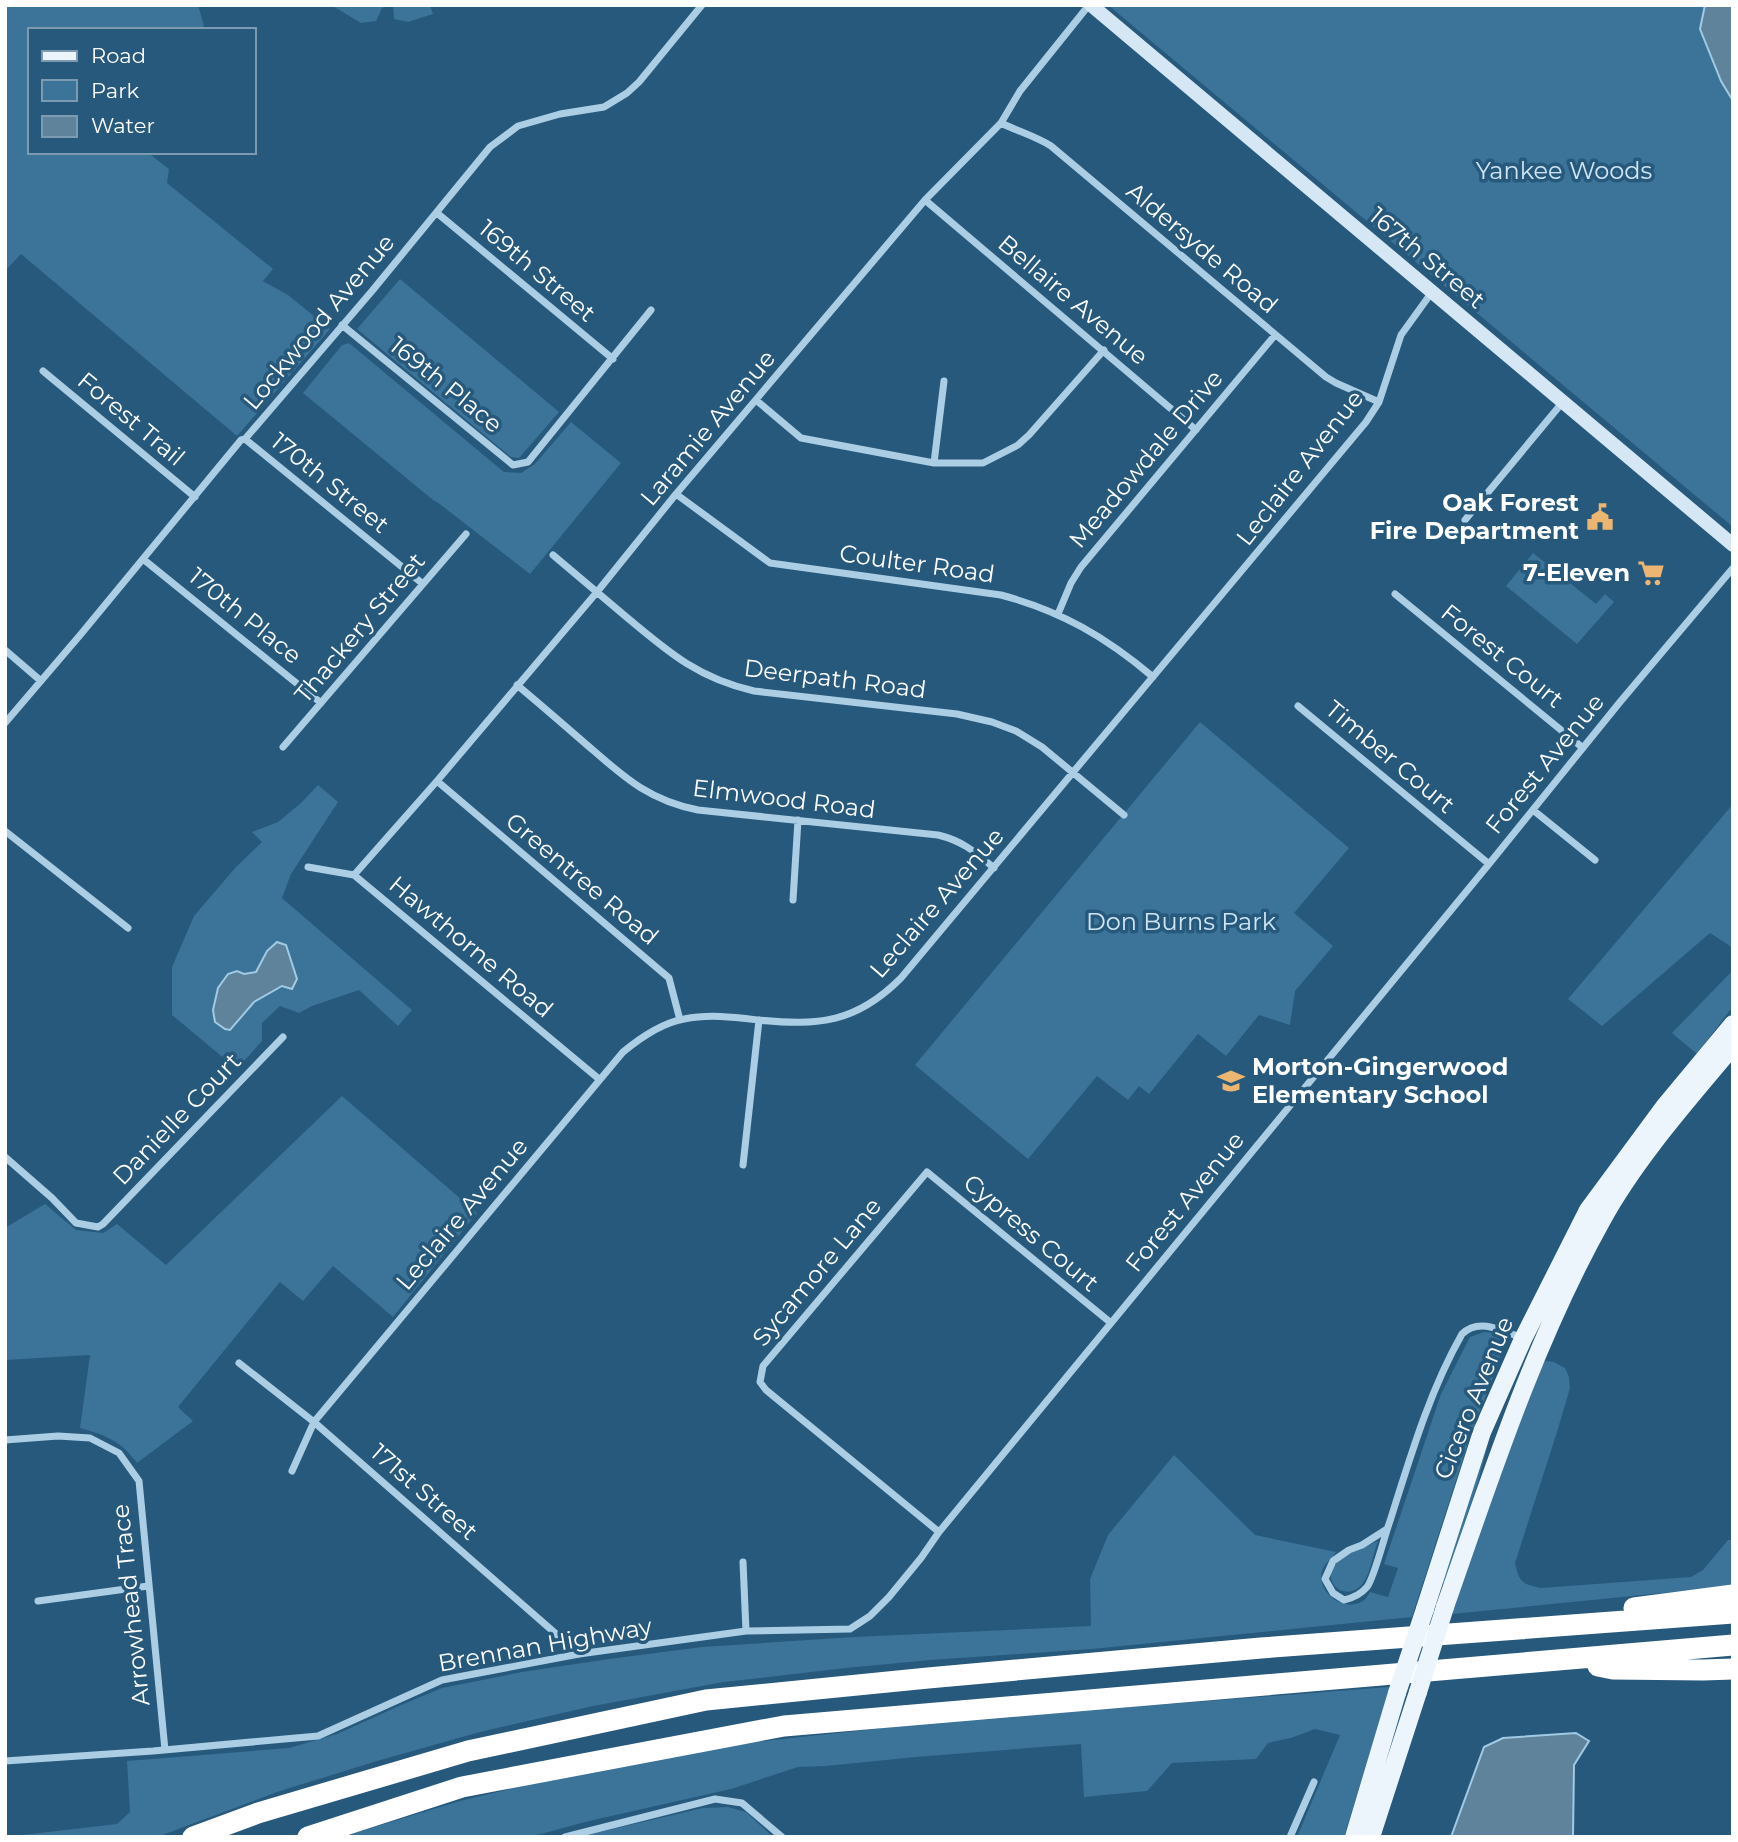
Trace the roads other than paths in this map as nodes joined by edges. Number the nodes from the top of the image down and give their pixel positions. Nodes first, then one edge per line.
1 (702, 5) edge
2 (1090, 5) edge
3 (1001, 123) junction
4 (925, 200) junction
5 (437, 213) junction
6 (1432, 292) junction
7 (652, 310) dead end
8 (342, 325) junction
9 (1275, 335) junction
10 (1104, 350) junction
11 (613, 359) junction
12 (43, 370) dead end
13 (944, 381) dead end
14 (756, 400) junction
15 (1379, 401) junction
16 (1562, 403) junction
17 (1196, 430) junction
18 (245, 439) junction
19 (934, 463) junction
20 (676, 494) junction
21 (195, 497) junction
22 (1465, 520) dead end
23 (466, 534) dead end
24 (1733, 545) edge
25 (553, 555) dead end
26 (143, 559) junction
27 (1733, 568) edge
28 (423, 584) junction
29 (597, 592) junction
30 (1395, 594) dead end
31 (1058, 614) junction
32 (5, 650) edge
33 (1153, 677) junction
34 (41, 681) junction
35 (517, 685) junction
36 (321, 703) junction
37 (1298, 706) dead end
38 (5, 723) edge
39 (284, 747) dead end
40 (1583, 748) junction
41 (1074, 772) junction
42 (437, 781) junction
43 (1534, 810) junction
44 (1124, 815) dead end
45 (797, 820) junction
46 (5, 831) edge
47 (1595, 860) dead end
48 (1489, 864) junction
49 (308, 867) dead end
50 (994, 868) junction
51 (354, 874) junction
52 (793, 900) dead end
53 (128, 928) dead end
54 (680, 1020) junction
55 (759, 1020) junction
56 (1733, 1024) edge
57 (283, 1037) dead end
58 (1733, 1046) edge
59 (599, 1079) junction
60 (5, 1157) edge
61 (743, 1165) dead end
62 (927, 1171) joint
63 (1111, 1324) junction
64 (1523, 1339) junction
65 (1541, 1345) junction
66 (239, 1363) dead end
67 (314, 1422) junction
68 (5, 1440) edge
69 (292, 1471) dead end
70 (1387, 1530) junction
71 (939, 1532) junction
72 (743, 1562) dead end
73 (148, 1586) junction
74 (1733, 1595) edge
75 (38, 1601) dead end
76 (1733, 1614) edge
77 (850, 1629) joint
78 (746, 1631) junction
79 (1455, 1634) junction
80 (1733, 1645) edge
81 (579, 1654) junction
82 (1569, 1660) junction
83 (1733, 1669) edge
84 (165, 1750) junction
85 (5, 1761) edge
86 (1314, 1782) dead end
87 (193, 1837) edge
88 (309, 1837) edge
89 (565, 1837) edge
90 (782, 1837) edge
91 (1290, 1837) edge
92 (1354, 1837) edge
93 (1371, 1837) edge

1 - 5 street, Lockwood Avenue
2 - 3 street, Laramie Avenue
2 - 6 main road, 167th Street
3 - 4 street, Laramie Avenue
3 - 9 street, Aldersyde Road
4 - 10 street, Bellaire Avenue
4 - 14 street, Laramie Avenue
5 - 8 street, Lockwood Avenue
5 - 11 street, 169th Street
6 - 15 street, Leclaire Avenue
6 - 16 main road, 167th Street
7 - 11 street
8 - 11 street, 169th Place
8 - 18 street, Lockwood Avenue
9 - 15 street, Aldersyde Road
9 - 17 street, Meadowdale Drive
10 - 17 street, Bellaire Avenue
10 - 19 street
12 - 21 street, Forest Trail
13 - 19 street
14 - 19 street
14 - 20 street, Laramie Avenue
15 - 33 street, Leclaire Avenue
16 - 22 street
16 - 24 main road, 167th Street
17 - 31 street, Meadowdale Drive
18 - 21 street, Lockwood Avenue
18 - 28 street, 170th Street
20 - 29 street, Laramie Avenue
20 - 31 street, Coulter Road
21 - 26 street, Lockwood Avenue
23 - 28 street, Thackery Street
25 - 29 street, Deerpath Road
26 - 34 street, Lockwood Avenue
26 - 36 street, 170th Place
27 - 40 street, Forest Avenue
28 - 36 street, Thackery Street
29 - 35 street, Laramie Avenue
29 - 41 street, Deerpath Road
30 - 40 street, Forest Court
31 - 33 street, Coulter Road
32 - 34 street
33 - 41 street, Leclaire Avenue
34 - 38 street, Lockwood Avenue
35 - 42 street, Laramie Avenue
35 - 45 street, Elmwood Road
36 - 39 street, Thackery Street
37 - 48 street, Timber Court
40 - 43 street, Forest Avenue
41 - 44 street, Deerpath Road
41 - 50 street, Leclaire Avenue
42 - 51 street, Laramie Avenue
42 - 54 street, Greentree Road
43 - 47 street
43 - 48 street, Forest Avenue
45 - 50 street, Elmwood Road
45 - 52 street
46 - 53 street
48 - 63 street, Forest Avenue
49 - 51 street, Hawthorne Road
50 - 55 street, Leclaire Avenue
51 - 59 street, Hawthorne Road
54 - 55 street, Leclaire Avenue
54 - 59 street, Leclaire Avenue
55 - 61 street
56 - 64 main road, Cicero Avenue
57 - 60 street, Danielle Court
58 - 65 main road, Cicero Avenue
59 - 67 street, Leclaire Avenue
62 - 63 street, Cypress Court
62 - 71 street, Sycamore Lane
63 - 71 street, Forest Avenue
64 - 65 main road
64 - 70 street
64 - 92 main road, Cicero Avenue, bridge
65 - 93 main road, Cicero Avenue, bridge
66 - 67 street, 171st Street
67 - 69 street, Leclaire Avenue
67 - 81 street, 171st Street
68 - 73 street, Arrowhead Trace
70 - 70 street
71 - 77 street, Forest Avenue
72 - 78 street
73 - 75 street
73 - 84 street, Arrowhead Trace
74 - 79 highway
76 - 79 highway
77 - 78 street, Brennan Highway
78 - 81 street, Brennan Highway
79 - 87 highway
80 - 82 highway
81 - 84 street, Brennan Highway
82 - 83 highway
82 - 88 highway
84 - 85 street, Brennan Highway
86 - 91 street
89 - 90 street

